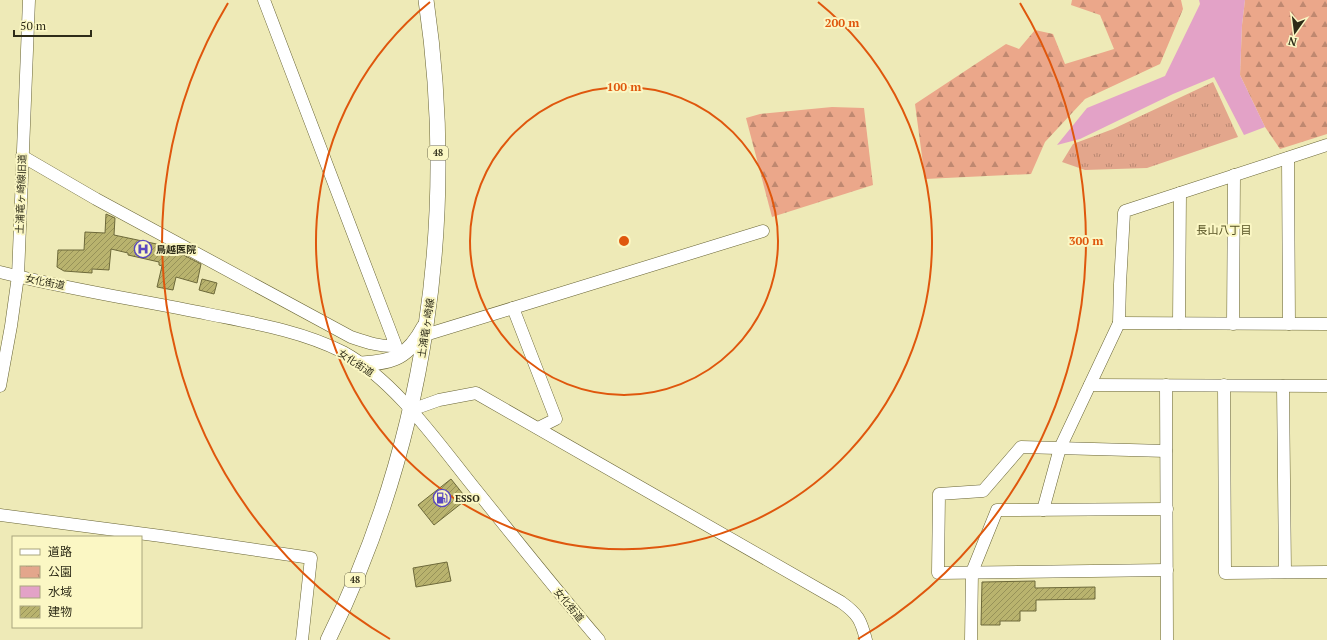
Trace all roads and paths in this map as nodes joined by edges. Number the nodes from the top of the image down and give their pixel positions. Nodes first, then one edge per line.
1 (29, 0) edge
2 (264, 0) edge
3 (426, 0) edge
4 (1327, 145) edge
5 (22, 156) junction
6 (1288, 158) junction
7 (1234, 175) junction
8 (1180, 193) junction
9 (763, 231) dead end
10 (0, 272) edge
11 (18, 276) junction
12 (514, 308) junction
13 (1119, 323) junction
14 (1179, 323) junction
15 (1233, 324) junction
16 (1289, 324) junction
17 (1327, 324) edge
18 (426, 328) junction
19 (351, 337) junction
20 (343, 352) junction
21 (362, 364) junction
22 (1090, 385) junction
23 (1166, 385) junction
24 (1224, 385) junction
25 (0, 386) edge
26 (1283, 386) junction
27 (1327, 386) edge
28 (411, 410) junction
29 (538, 428) junction
30 (1060, 448) junction
31 (1166, 451) junction
32 (1167, 509) junction
33 (1043, 510) junction
34 (0, 515) edge
35 (1167, 570) junction
36 (972, 572) junction
37 (1285, 572) junction
38 (1327, 572) edge
39 (302, 640) edge
40 (328, 640) edge
41 (599, 640) edge
42 (866, 640) edge
43 (971, 640) edge
44 (1167, 640) edge

1 - 5 street, 土浦竜ヶ崎線旧道
2 - 19 street
3 - 18 main road, 土浦竜ヶ崎線 / 48
4 - 6 street
5 - 11 street, 土浦竜ヶ崎線旧道
5 - 19 street
6 - 7 street
6 - 16 street
7 - 8 street
7 - 15 street
8 - 13 street
8 - 14 street
9 - 12 street
10 - 11 street, 女化街道
11 - 20 street, 女化街道
11 - 25 street, 土浦竜ヶ崎線旧道
12 - 18 street
12 - 29 street
13 - 14 street
13 - 22 street
14 - 15 street
15 - 16 street
16 - 17 street
18 - 21 main road
18 - 28 main road, 土浦竜ヶ崎線 / 48
19 - 20 street
20 - 21 street, 女化街道
21 - 28 street, 女化街道
22 - 23 street
22 - 30 street
23 - 24 street
23 - 31 street
24 - 26 street
24 - 37 street
26 - 27 street
26 - 37 street
28 - 29 street
28 - 40 main road, 土浦竜ヶ崎線 / 48
28 - 41 street, 女化街道
29 - 42 street
30 - 31 street
30 - 33 street
30 - 36 street
31 - 32 street
32 - 33 street
32 - 35 street
33 - 36 street
34 - 39 street
35 - 36 street
35 - 44 street
36 - 43 street
37 - 38 street

